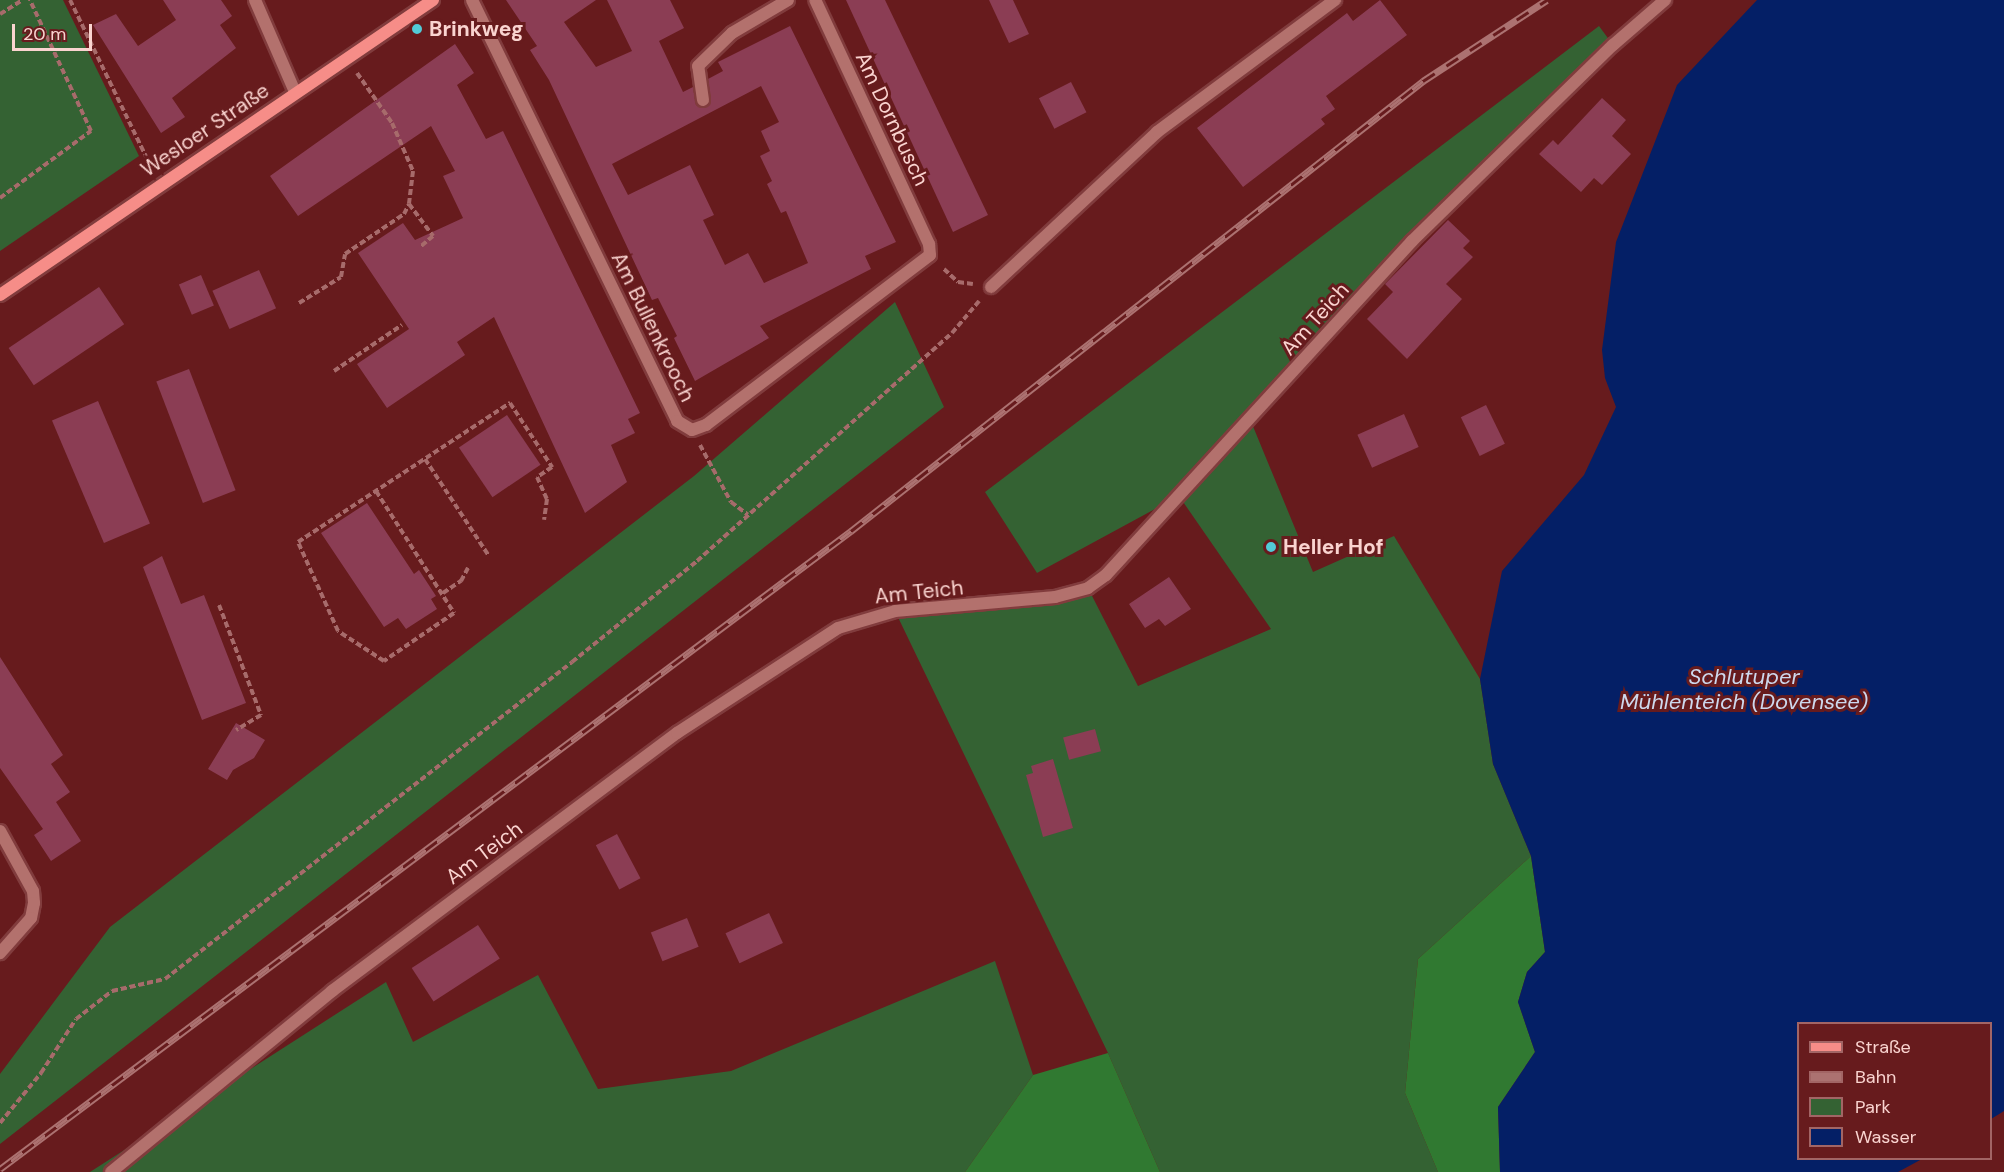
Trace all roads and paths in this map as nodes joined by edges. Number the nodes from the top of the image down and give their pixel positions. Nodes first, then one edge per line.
1 (22, 0) edge
2 (30, 0) edge
3 (70, 0) edge
4 (255, 0) edge
5 (433, 0) edge
6 (472, 0) edge
7 (788, 0) edge
8 (815, 0) edge
9 (1335, 0) edge
10 (1665, 0) edge
11 (0, 14) edge
12 (345, 58) junction
13 (295, 92) junction
14 (703, 100) dead end
15 (160, 185) junction
16 (0, 198) edge
17 (409, 204) junction
18 (420, 247) dead end
19 (930, 255) junction
20 (991, 286) junction
21 (0, 294) edge
22 (299, 303) dead end
23 (402, 325) dead end
24 (334, 371) dead end
25 (692, 430) junction
26 (425, 459) junction
27 (376, 492) junction
28 (748, 515) junction
29 (544, 520) dead end
30 (489, 556) dead end
31 (468, 568) dead end
32 (443, 593) junction
33 (219, 605) dead end
34 (236, 730) dead end
35 (0, 831) edge
36 (0, 953) edge
37 (0, 1123) edge
38 (111, 1172) edge

1 - 11 path
2 - 16 path
3 - 15 path
4 - 13 street
5 - 12 street, Wesloer Straße
6 - 25 street, Am Bullenkrooch
7 - 14 street
8 - 19 street, Am Dornbusch
9 - 20 street
10 - 38 street, Am Teich
12 - 13 street, Wesloer Straße
12 - 17 path
13 - 15 street, Wesloer Straße
15 - 21 street, Wesloer Straße
17 - 18 path
17 - 22 path
19 - 20 path
19 - 25 street, Am Bullenkrooch
20 - 28 path
23 - 24 path
25 - 28 path
26 - 27 path
26 - 29 path
26 - 30 path
27 - 32 path
27 - 32 path
28 - 37 path
31 - 32 path
33 - 34 path
35 - 36 street

